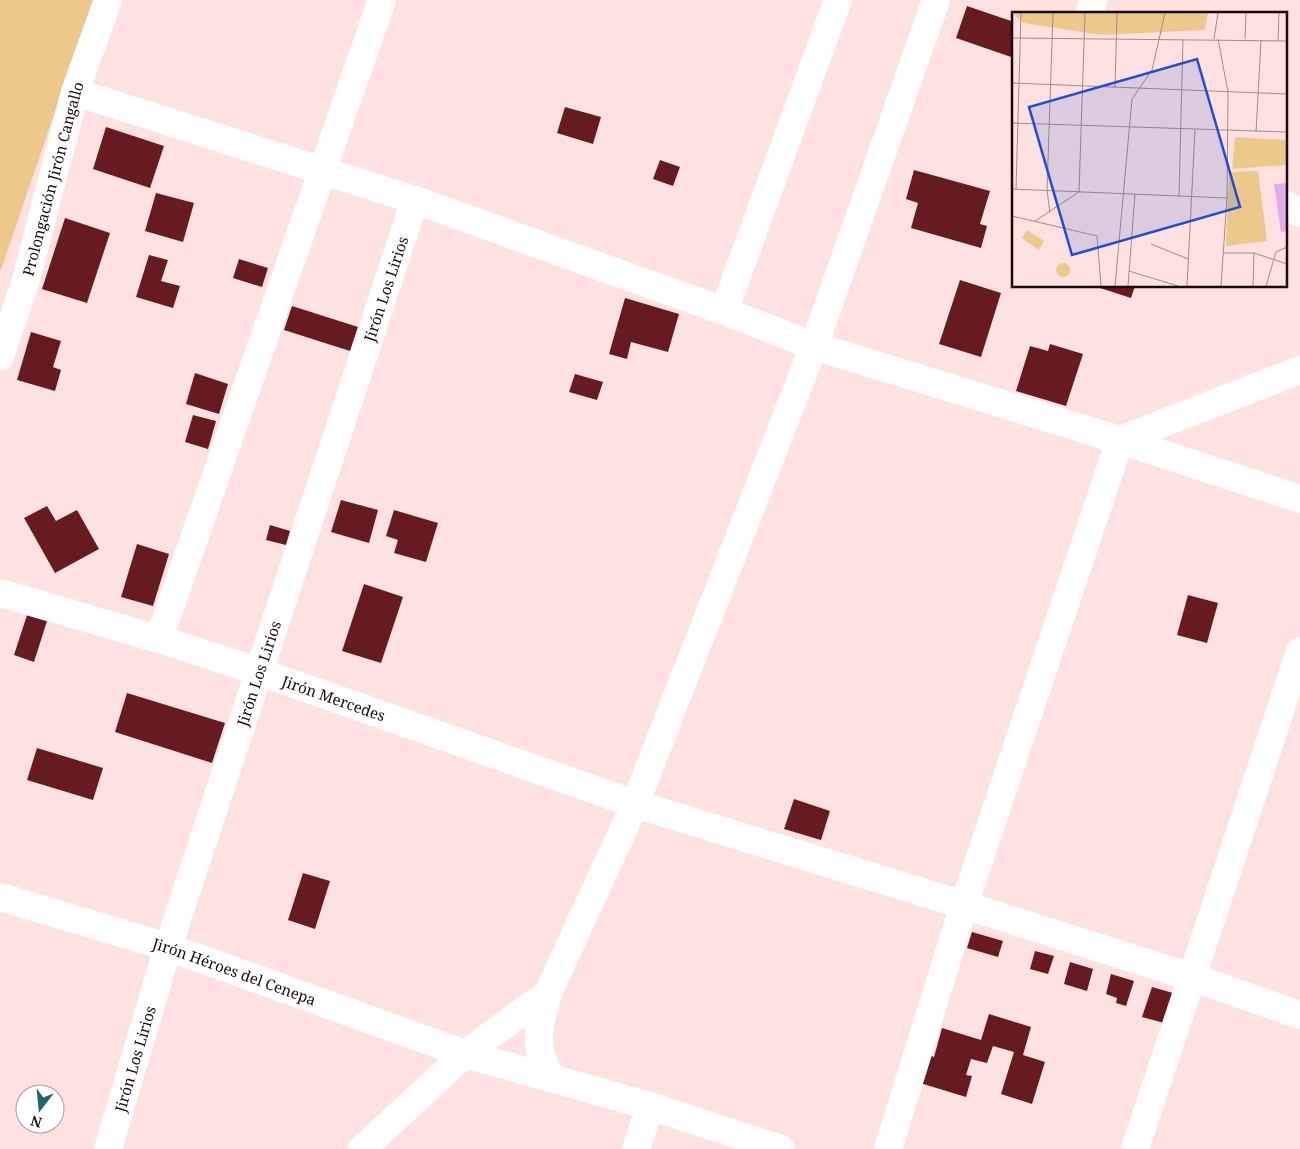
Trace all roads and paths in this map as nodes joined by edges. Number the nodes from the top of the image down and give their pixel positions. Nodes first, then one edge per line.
1 (108, 0) edge
2 (382, 0) edge
3 (838, 0) edge
4 (936, 0) edge
5 (74, 92) junction
6 (323, 171) junction
7 (414, 200) junction
8 (1288, 206) edge
9 (1300, 212) edge
10 (724, 310) junction
11 (814, 346) junction
12 (0, 357) edge
13 (1300, 370) edge
14 (1120, 440) junction
15 (1300, 499) edge
16 (0, 593) edge
17 (159, 639) junction
18 (1300, 651) edge
19 (257, 671) junction
20 (635, 804) junction
21 (0, 897) edge
22 (964, 905) junction
23 (168, 947) junction
24 (1191, 977) junction
25 (548, 993) junction
26 (1300, 1015) edge
27 (465, 1054) junction
28 (552, 1079) junction
29 (650, 1106) junction
30 (108, 1149) edge
31 (362, 1149) edge
32 (636, 1149) edge
33 (781, 1149) edge
34 (888, 1149) edge
35 (1135, 1149) edge

1 - 5 street, Prolongación Jirón Cangallo
2 - 6 street
3 - 10 street
4 - 11 street
5 - 6 street
5 - 12 street, Prolongación Jirón Cangallo
6 - 7 street
6 - 17 street
7 - 10 street
7 - 19 street, Jirón Los Lirios
8 - 9 street
10 - 11 street
11 - 14 street
11 - 20 street
13 - 14 street
14 - 15 street
14 - 22 street
16 - 17 street, Jirón Mercedes
17 - 19 street, Jirón Mercedes
18 - 24 street
19 - 20 street, Jirón Mercedes
19 - 23 street, Jirón Los Lirios
20 - 22 street, Jirón Mercedes
20 - 25 street
21 - 23 street, Jirón Héroes del Cenepa
22 - 24 street, Jirón Mercedes
22 - 34 street
23 - 27 street, Jirón Héroes del Cenepa
23 - 30 street, Jirón Los Lirios
24 - 26 street, Jirón Mercedes
24 - 35 street
25 - 27 street
25 - 28 street
27 - 28 street, Jirón Héroes del Cenepa
27 - 31 street
28 - 29 street, Jirón Héroes del Cenepa
29 - 32 street
29 - 33 street, Jirón Héroes del Cenepa

